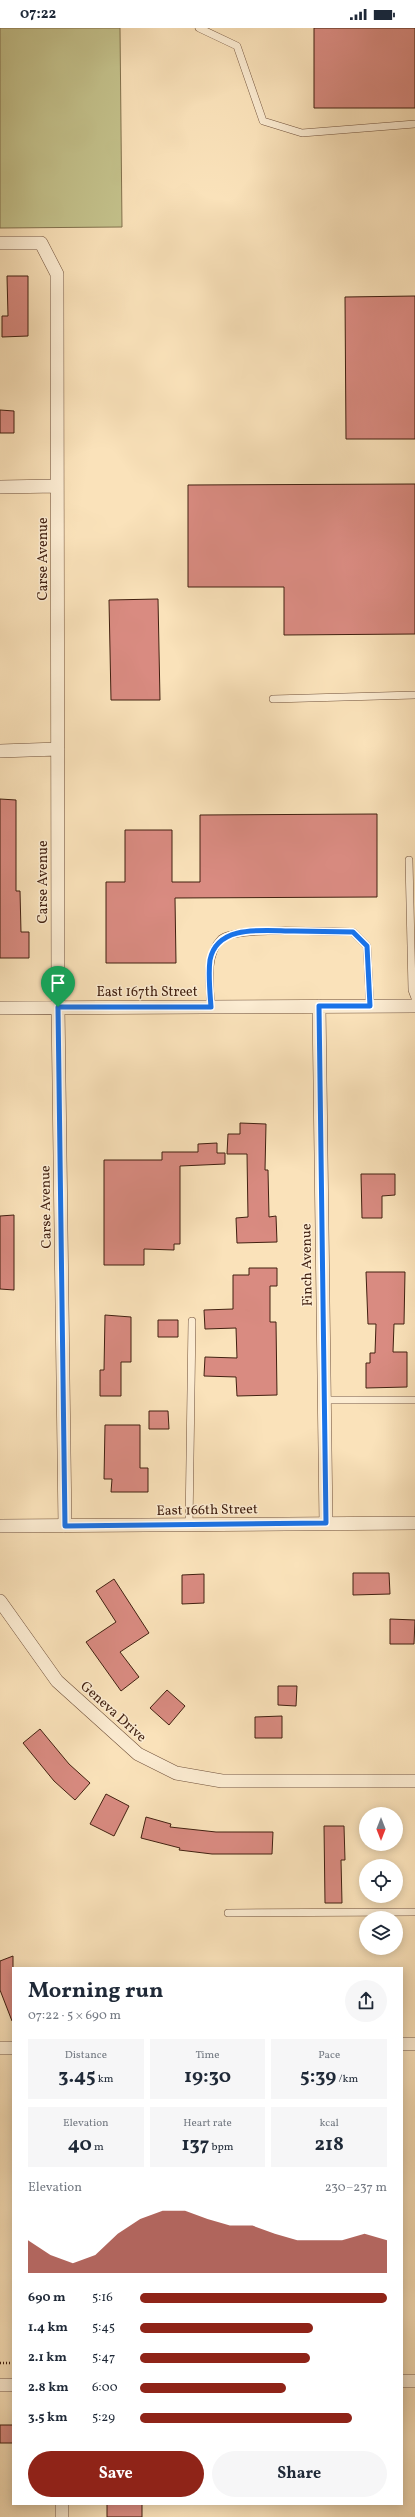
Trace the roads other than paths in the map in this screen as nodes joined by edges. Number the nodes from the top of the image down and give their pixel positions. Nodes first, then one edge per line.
1 (199, 28) edge
2 (415, 124) edge
3 (0, 244) edge
4 (57, 486) junction
5 (0, 487) edge
6 (415, 695) edge
7 (273, 699) dead end
8 (58, 750) junction
9 (0, 751) edge
10 (409, 860) dead end
11 (415, 998) edge
12 (319, 1006) junction
13 (370, 1006) junction
14 (415, 1006) edge
15 (58, 1007) junction
16 (211, 1007) junction
17 (0, 1008) edge
18 (192, 1321) dead end
19 (324, 1400) junction
20 (415, 1400) edge
21 (326, 1523) junction
22 (415, 1524) edge
23 (0, 1526) edge
24 (65, 1526) junction
25 (189, 1526) junction
26 (0, 1601) edge
27 (415, 1781) edge
28 (415, 1912) edge
29 (228, 1913) dead end
30 (403, 2044) edge
31 (415, 2044) edge
32 (0, 2048) edge
33 (12, 2048) edge
34 (403, 2381) edge
35 (415, 2381) edge
36 (0, 2385) edge
37 (12, 2385) edge
38 (62, 2505) edge
39 (62, 2517) edge

1 - 2 lane
3 - 4 street, Carse Avenue
4 - 5 street
4 - 8 street, Carse Avenue
6 - 7 lane
8 - 9 street
8 - 15 street, Carse Avenue
10 - 11 lane
12 - 13 street, East 167th Street
12 - 16 street, East 167th Street
12 - 19 street, Finch Avenue
13 - 14 street, East 167th Street
13 - 16 lane
15 - 16 street, East 167th Street
15 - 17 street, East 167th Street
15 - 24 street, Carse Avenue
18 - 25 lane
19 - 20 lane
19 - 21 street, Finch Avenue
21 - 22 street, East 166th Street
21 - 25 street, East 166th Street
23 - 24 street, East 166th Street
24 - 25 street, East 166th Street
26 - 27 street, Geneva Drive
28 - 29 lane
30 - 31 street
32 - 33 street
34 - 35 street
36 - 37 street
38 - 39 street

